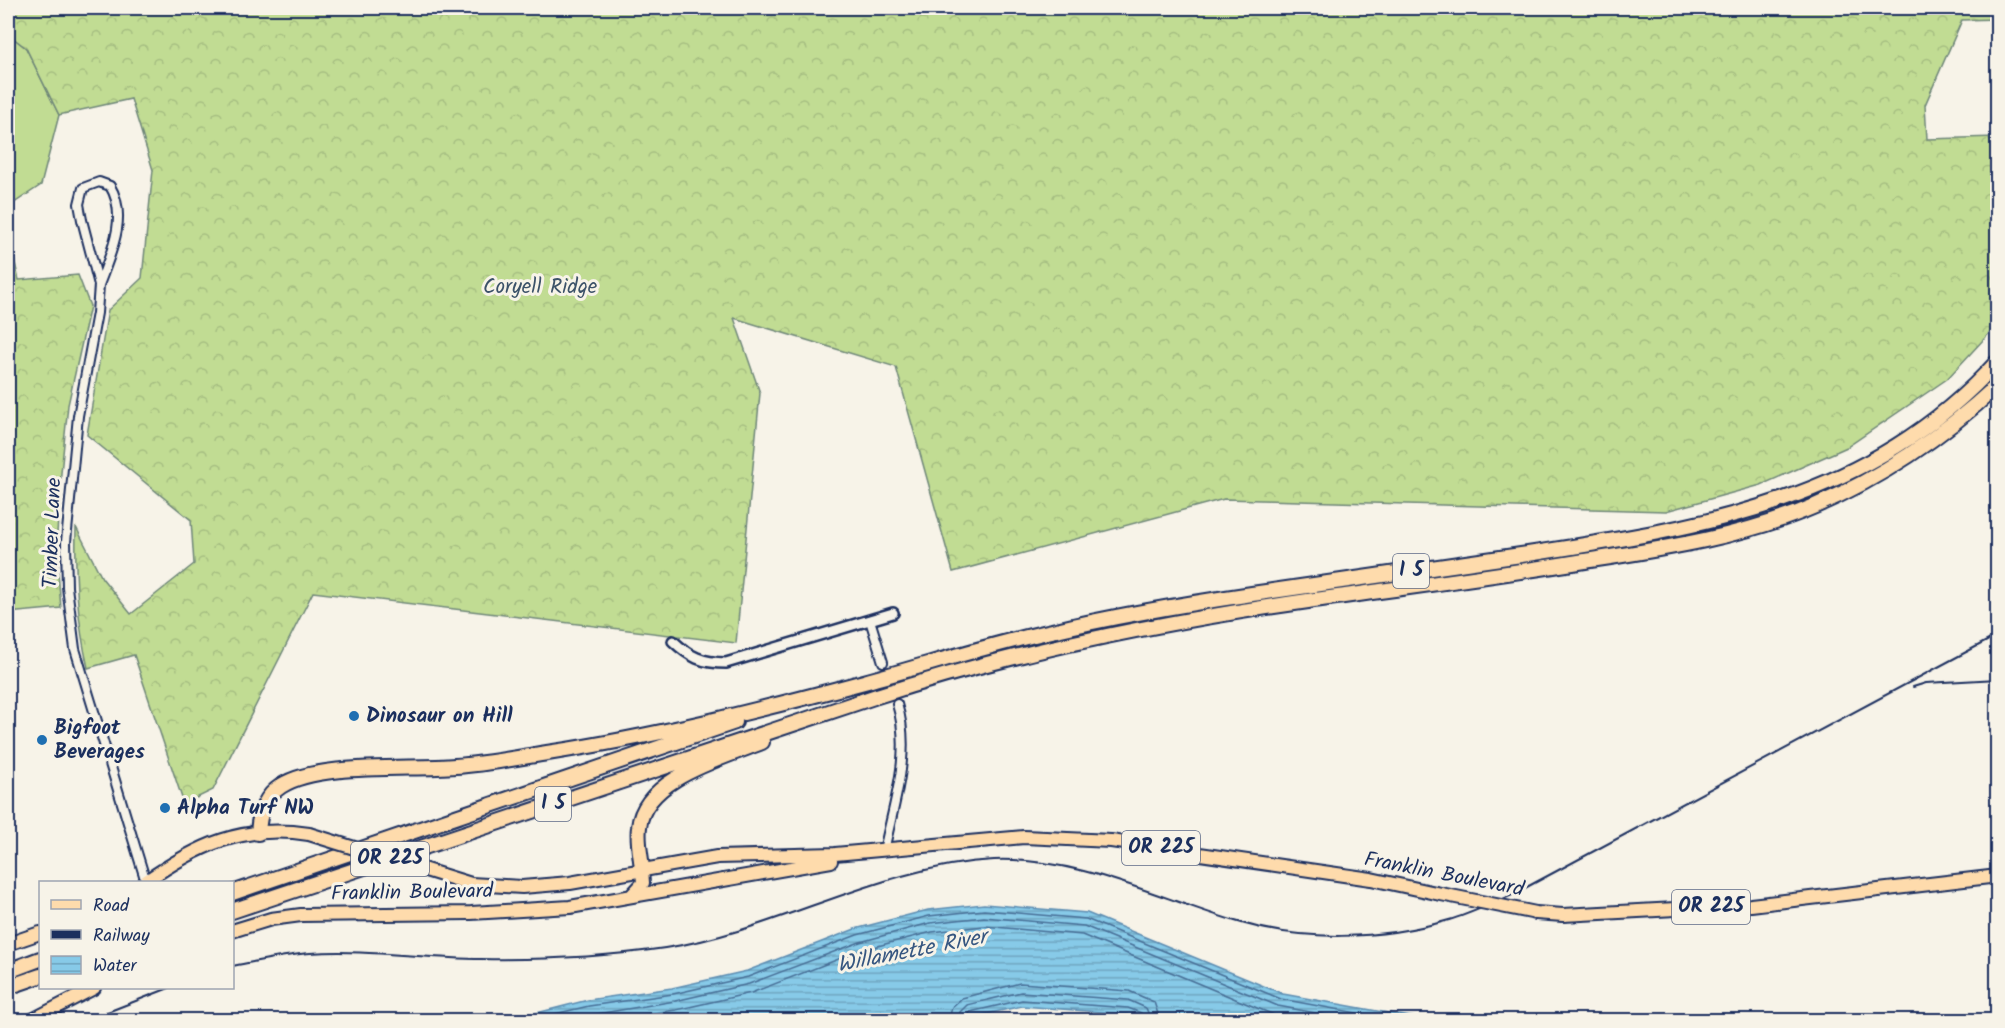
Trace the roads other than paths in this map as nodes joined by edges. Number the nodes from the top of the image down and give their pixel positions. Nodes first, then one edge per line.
1 (99, 285) junction
2 (1998, 361) edge
3 (1998, 385) edge
4 (893, 613) dead end
5 (870, 620) junction
6 (673, 641) dead end
7 (883, 662) tunnel mouth
8 (874, 697) junction
9 (788, 703) junction
10 (897, 704) tunnel mouth
11 (258, 833) junction
12 (884, 851) junction
13 (642, 869) junction
14 (1998, 876) edge
15 (146, 881) edge
16 (147, 881) edge
17 (234, 892) edge
18 (630, 897) junction
19 (234, 910) edge
20 (234, 930) edge
21 (39, 933) edge
22 (8, 944) edge
23 (39, 959) edge
24 (8, 971) edge
25 (39, 976) edge
26 (8, 987) edge
27 (90, 989) edge
28 (32, 1020) edge

1 - 1 street, Timber Lane
1 - 15 street, Timber Lane
2 - 9 highway, I 5
3 - 8 highway, I 5
4 - 5 street
5 - 6 street
5 - 7 street
8 - 13 highway
8 - 19 highway, I 5
9 - 11 highway
9 - 17 highway, I 5
10 - 12 street
11 - 13 main road, OR 225, bridge
11 - 16 main road, OR 225
12 - 13 main road, Franklin Boulevard / OR 225
12 - 14 main road, Franklin Boulevard / OR 225, bridge
12 - 18 main road, Franklin Boulevard
13 - 18 main road
18 - 20 main road, Franklin Boulevard
21 - 22 main road
23 - 24 highway
25 - 26 highway
27 - 28 main road

